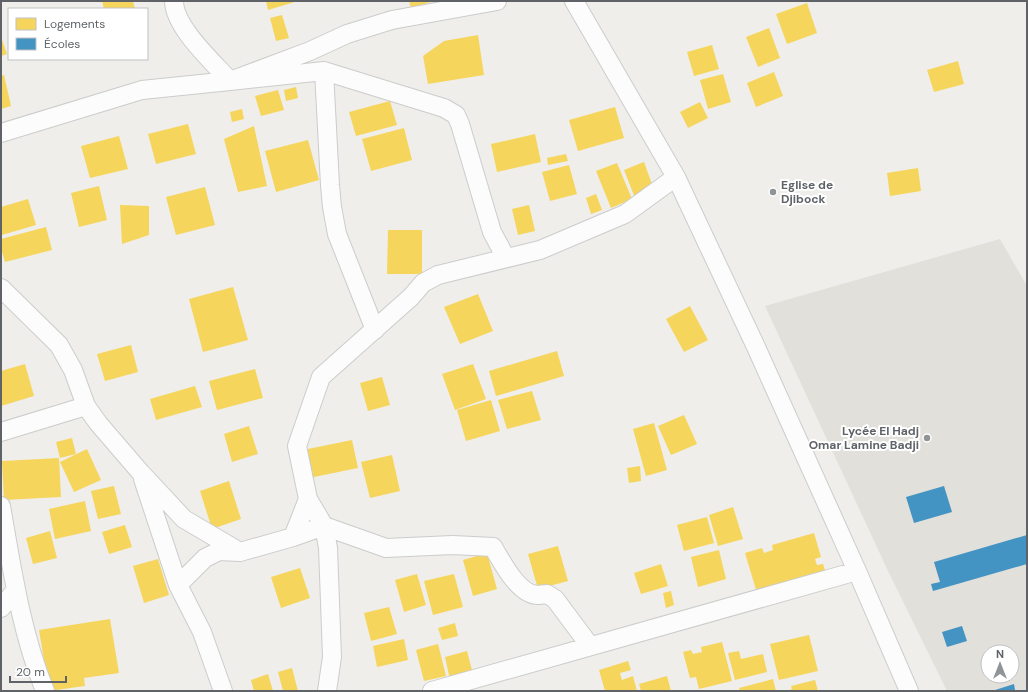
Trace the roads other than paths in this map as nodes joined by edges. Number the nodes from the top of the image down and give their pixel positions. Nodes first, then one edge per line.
1 (174, 1) edge
2 (497, 1) edge
3 (574, 1) edge
4 (324, 71) junction
5 (230, 81) junction
6 (1, 133) edge
7 (676, 177) junction
8 (506, 258) junction
9 (1, 288) edge
10 (375, 330) junction
11 (86, 406) junction
12 (1, 432) edge
13 (141, 473) junction
14 (308, 499) junction
15 (1, 506) edge
16 (324, 526) junction
17 (4, 536) edge
18 (293, 537) junction
19 (240, 552) junction
20 (857, 571) junction
21 (178, 585) junction
22 (16, 591) junction
23 (1, 608) edge
24 (590, 646) junction
25 (45, 691) edge
26 (223, 691) edge
27 (327, 691) edge
28 (432, 691) edge
29 (909, 691) edge

1 - 5 street
2 - 5 street
3 - 7 street
4 - 5 street
4 - 8 street
4 - 10 street
5 - 6 street
7 - 8 street
7 - 20 street
8 - 10 street
9 - 11 street
10 - 14 street
11 - 12 street
11 - 13 street
13 - 19 street
13 - 21 street
14 - 16 street
14 - 18 street
15 - 17 street
16 - 18 street
16 - 24 street
16 - 27 street
17 - 22 street
18 - 19 street
19 - 21 street
20 - 24 street
20 - 29 street
21 - 26 street
22 - 23 street
22 - 25 street
24 - 28 street

